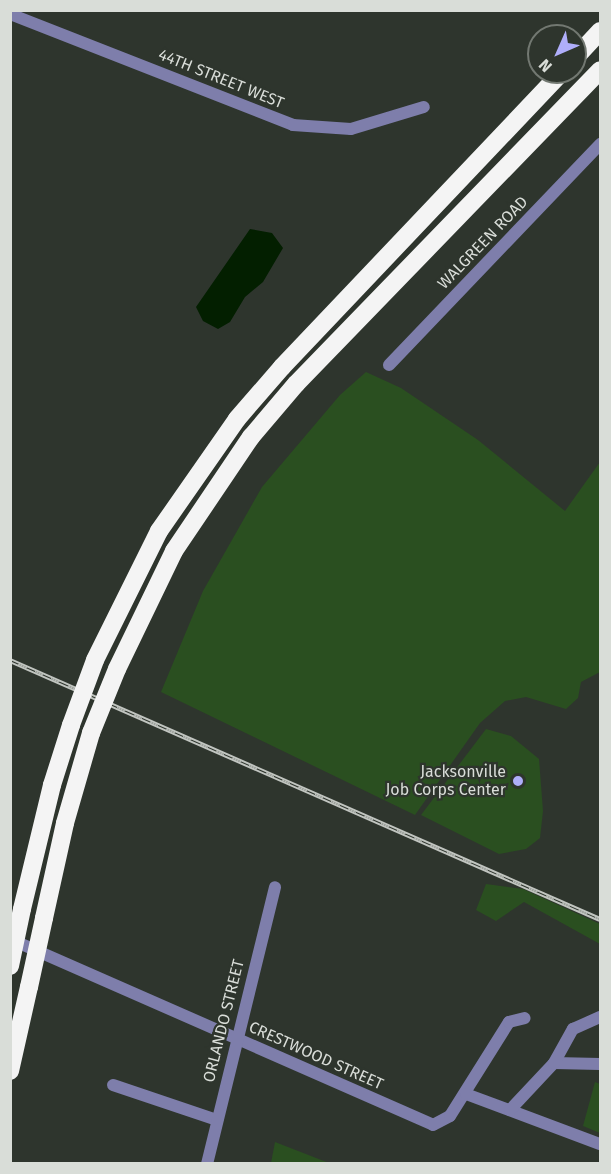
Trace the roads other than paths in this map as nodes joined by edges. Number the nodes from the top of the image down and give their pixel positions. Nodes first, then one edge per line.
1 (10, 14) edge
2 (600, 31) edge
3 (587, 45) edge
4 (600, 70) edge
5 (600, 79) edge
6 (551, 84) edge
7 (424, 107) dead end
8 (548, 126) junction
9 (600, 144) edge
10 (388, 365) dead end
11 (275, 887) dead end
12 (10, 939) edge
13 (10, 966) edge
14 (600, 1017) edge
15 (525, 1018) dead end
16 (235, 1038) junction
17 (554, 1063) junction
18 (600, 1064) edge
19 (10, 1071) edge
20 (113, 1085) dead end
21 (466, 1094) junction
22 (510, 1110) junction
23 (217, 1120) junction
24 (600, 1144) edge
25 (207, 1164) edge

1 - 7 street, 44TH STREET WEST
2 - 3 highway
4 - 8 highway
5 - 8 highway
6 - 13 highway, bridge
8 - 19 highway, bridge
9 - 10 street, WALGREEN ROAD
11 - 16 street, ORLANDO STREET
12 - 16 street, CRESTWOOD STREET
14 - 17 street
15 - 21 street, CRESTWOOD STREET
16 - 21 street, CRESTWOOD STREET
16 - 23 street, ORLANDO STREET
17 - 18 street
17 - 22 street
20 - 23 street
21 - 22 street
22 - 24 street
23 - 25 street, ORLANDO STREET

